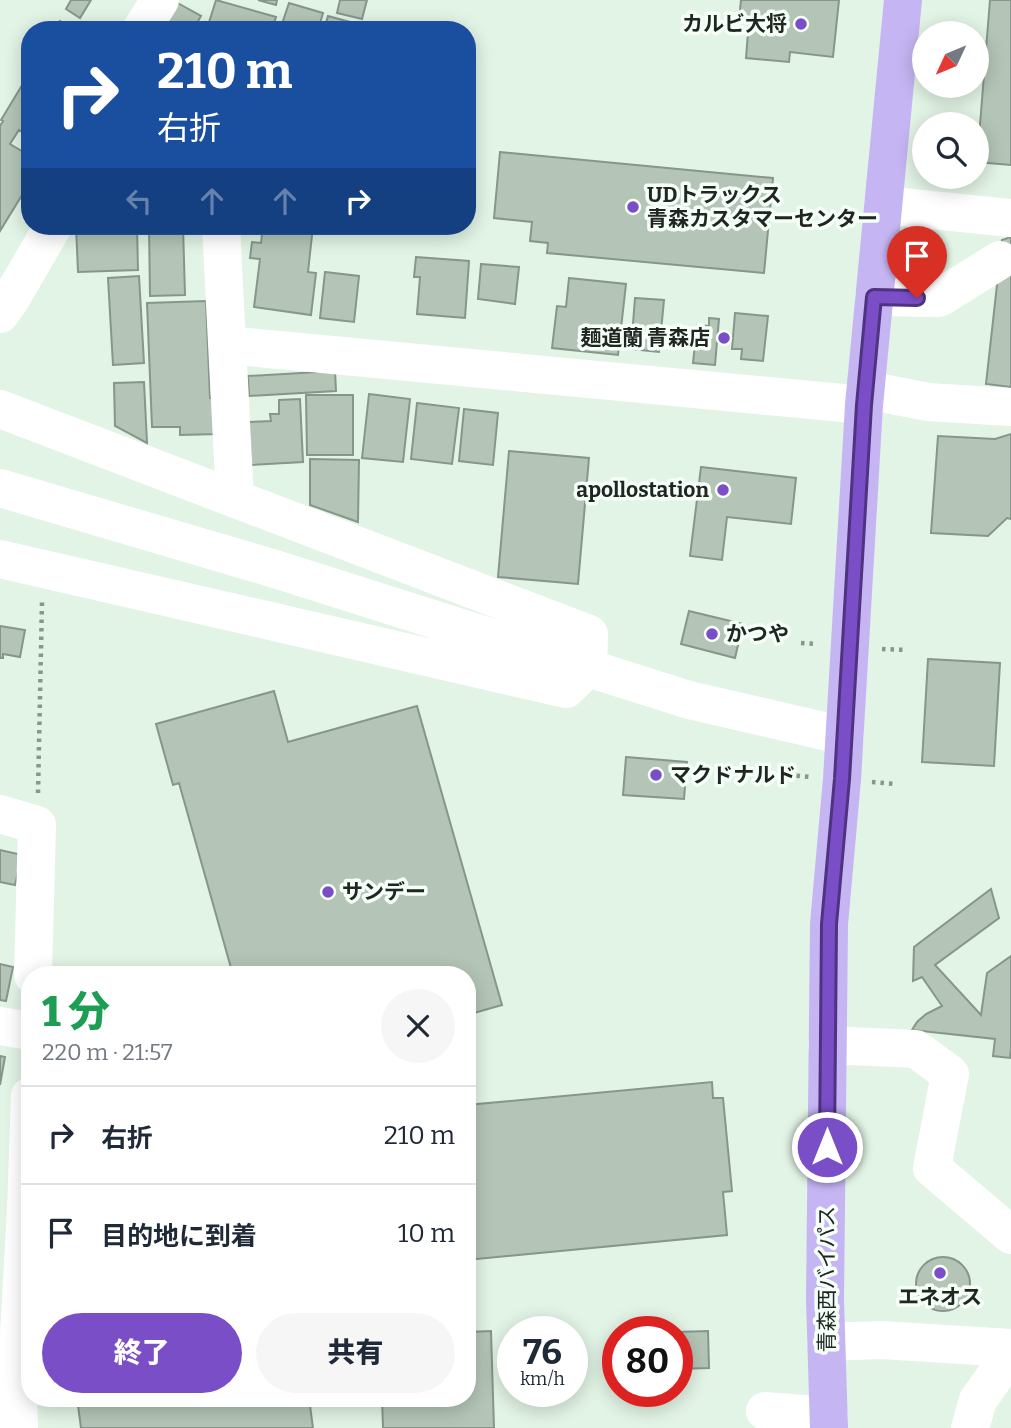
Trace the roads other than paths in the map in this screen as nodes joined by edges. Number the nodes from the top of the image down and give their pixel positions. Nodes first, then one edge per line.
1 (160, 0) edge
2 (903, 0) edge
3 (147, 21) edge
4 (883, 205) junction
5 (1011, 218) edge
6 (48, 235) edge
7 (221, 235) edge
8 (1000, 260) dead end
9 (874, 297) junction
10 (0, 314) edge
11 (227, 345) junction
12 (865, 398) junction
13 (1011, 407) edge
14 (0, 409) edge
15 (0, 488) edge
16 (235, 499) junction
17 (0, 559) edge
18 (588, 668) junction
19 (845, 736) junction
20 (0, 814) edge
21 (33, 966) edge
22 (0, 1026) edge
23 (21, 1030) edge
24 (827, 1045) junction
25 (21, 1154) edge
26 (13, 1205) edge
27 (1011, 1235) edge
28 (827, 1342) junction
29 (1011, 1348) edge
30 (1011, 1354) edge
31 (765, 1411) dead end
32 (12, 1418) edge
33 (829, 1422) edge
34 (970, 1428) edge

1 - 3 street
2 - 4 highway, 青森西バイパス
4 - 5 street
4 - 9 highway, 青森西バイパス
6 - 10 street
7 - 11 street
8 - 9 street
9 - 12 highway, 青森西バイパス
11 - 12 street
11 - 16 street
12 - 13 street
12 - 19 highway, 青森西バイパス
14 - 16 street
15 - 18 street
16 - 18 street
17 - 18 street
18 - 19 street
19 - 24 highway, 青森西バイパス
20 - 21 street
22 - 23 street
24 - 27 street
24 - 28 highway, 青森西バイパス
25 - 26 street
26 - 32 street
28 - 29 street
28 - 33 highway, 青森西バイパス
30 - 34 street
31 - 33 street

